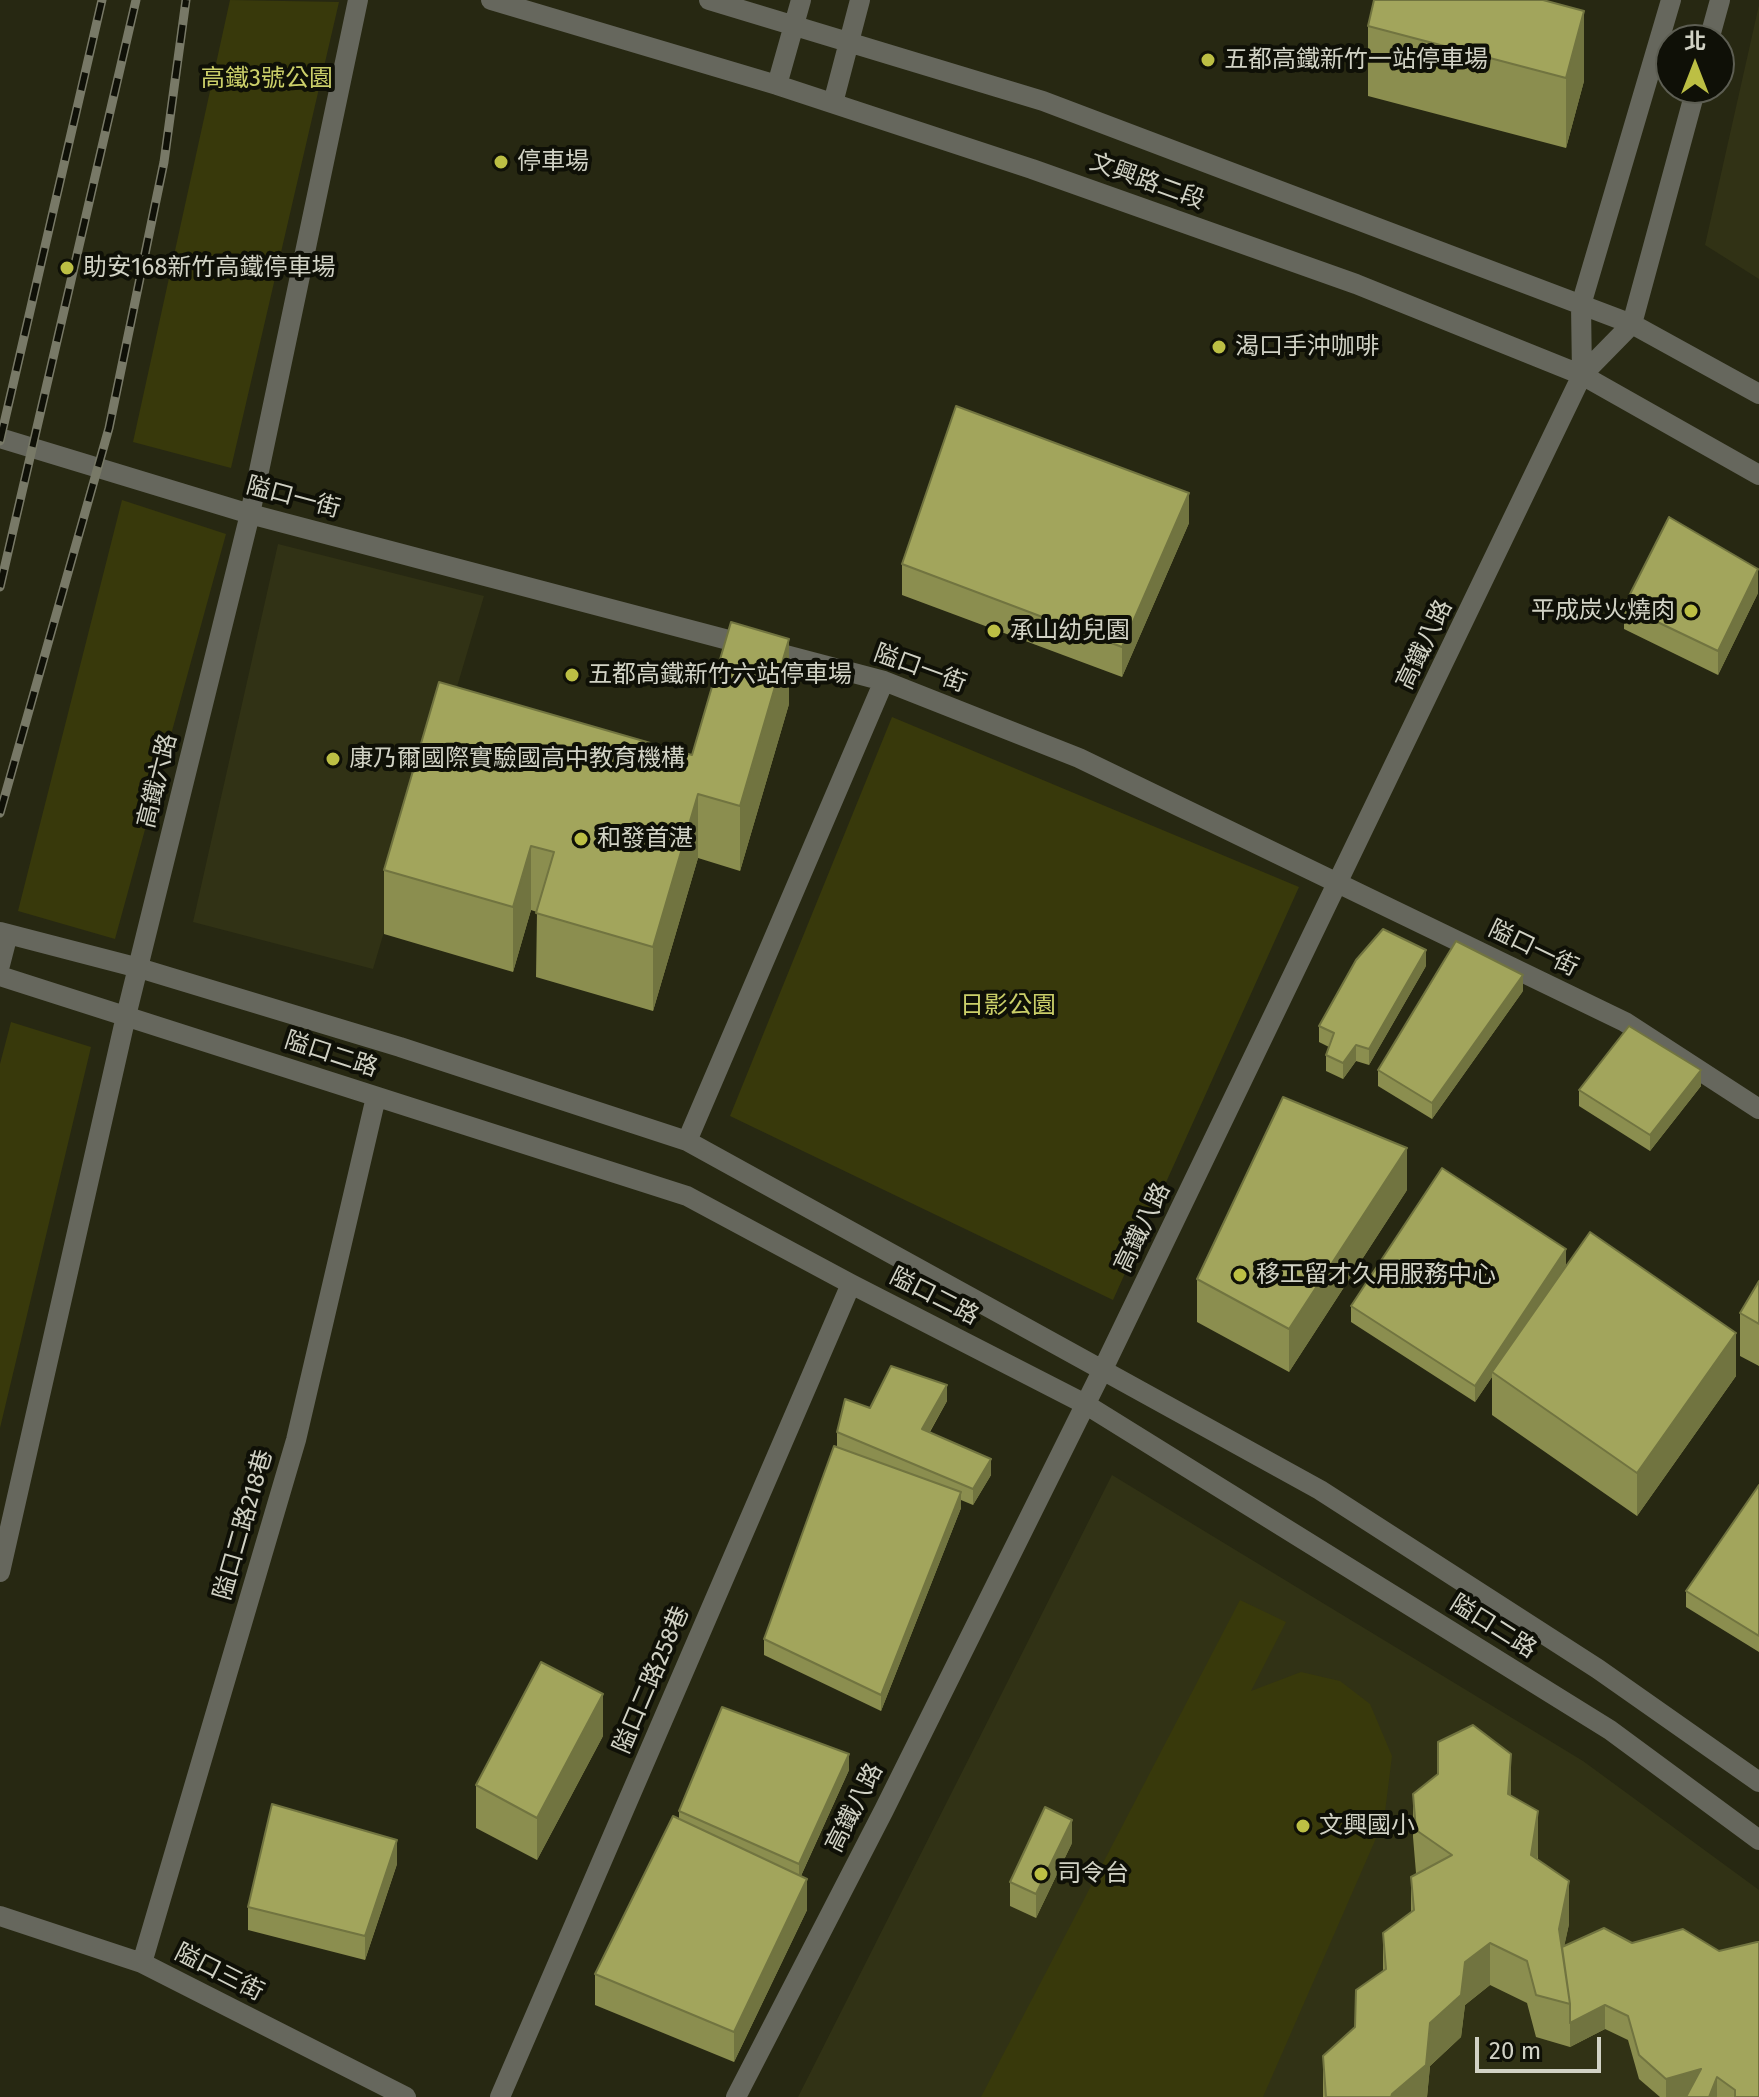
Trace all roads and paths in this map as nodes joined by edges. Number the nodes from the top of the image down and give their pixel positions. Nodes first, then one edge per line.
1 (358, 0) edge
2 (491, 0) edge
3 (709, 0) edge
4 (801, 0) edge
5 (860, 0) edge
6 (1671, 0) edge
7 (1720, 0) edge
8 (1713, 24) edge
9 (794, 25) junction
10 (850, 42) junction
11 (777, 85) junction
12 (833, 103) junction
13 (1692, 104) edge
14 (1581, 305) junction
15 (1632, 324) junction
16 (1582, 375) junction
17 (1759, 394) edge
18 (0, 438) edge
19 (1759, 475) edge
20 (250, 514) junction
21 (884, 681) junction
22 (1338, 885) junction
23 (4, 933) edge
24 (0, 965) edge
25 (139, 968) junction
26 (0, 976) edge
27 (126, 1016) junction
28 (376, 1097) junction
29 (1759, 1109) edge
30 (687, 1141) junction
31 (851, 1284) junction
32 (1103, 1369) junction
33 (1085, 1404) junction
34 (0, 1572) edge
35 (1759, 1782) edge
36 (1759, 1840) edge
37 (0, 1916) edge
38 (142, 1963) junction
39 (406, 2097) edge
40 (500, 2097) edge
41 (736, 2097) edge

1 - 20 street, 高鐵六路
2 - 11 street, 文興路二段
3 - 9 street, 文興路二段
4 - 9 street
5 - 10 street
6 - 14 street, 高鐵八路
7 - 8 street
9 - 10 street, 文興路二段
9 - 11 street
10 - 12 street
10 - 14 street, 文興路二段
11 - 12 street, 文興路二段
12 - 16 street, 文興路二段
13 - 15 street, 高鐵八路
14 - 15 street, 文興路二段
14 - 16 street, 高鐵八路
15 - 16 street, 高鐵八路
15 - 17 street, 文興路二段
16 - 19 street, 文興路二段
16 - 22 street, 高鐵八路
18 - 20 street, 隘口一街
20 - 21 street, 隘口一街
20 - 25 street, 高鐵六路
21 - 22 street, 隘口一街
21 - 30 street
22 - 29 street, 隘口一街
22 - 32 street, 高鐵八路
23 - 24 street
23 - 25 street, 隘口二路
25 - 27 street, 高鐵六路
25 - 30 street, 隘口二路
26 - 27 street, 隘口二路
27 - 28 street, 隘口二路
27 - 34 street, 高鐵六路
28 - 31 street, 隘口二路
28 - 38 street, 隘口二路218巷
30 - 32 street, 隘口二路
31 - 33 street, 隘口二路
31 - 40 street, 隘口二路258巷
32 - 33 street, 高鐵八路
32 - 35 street, 隘口二路
33 - 36 street, 隘口二路
33 - 41 street, 高鐵八路
37 - 38 street, 隘口三街
38 - 39 street, 隘口三街

